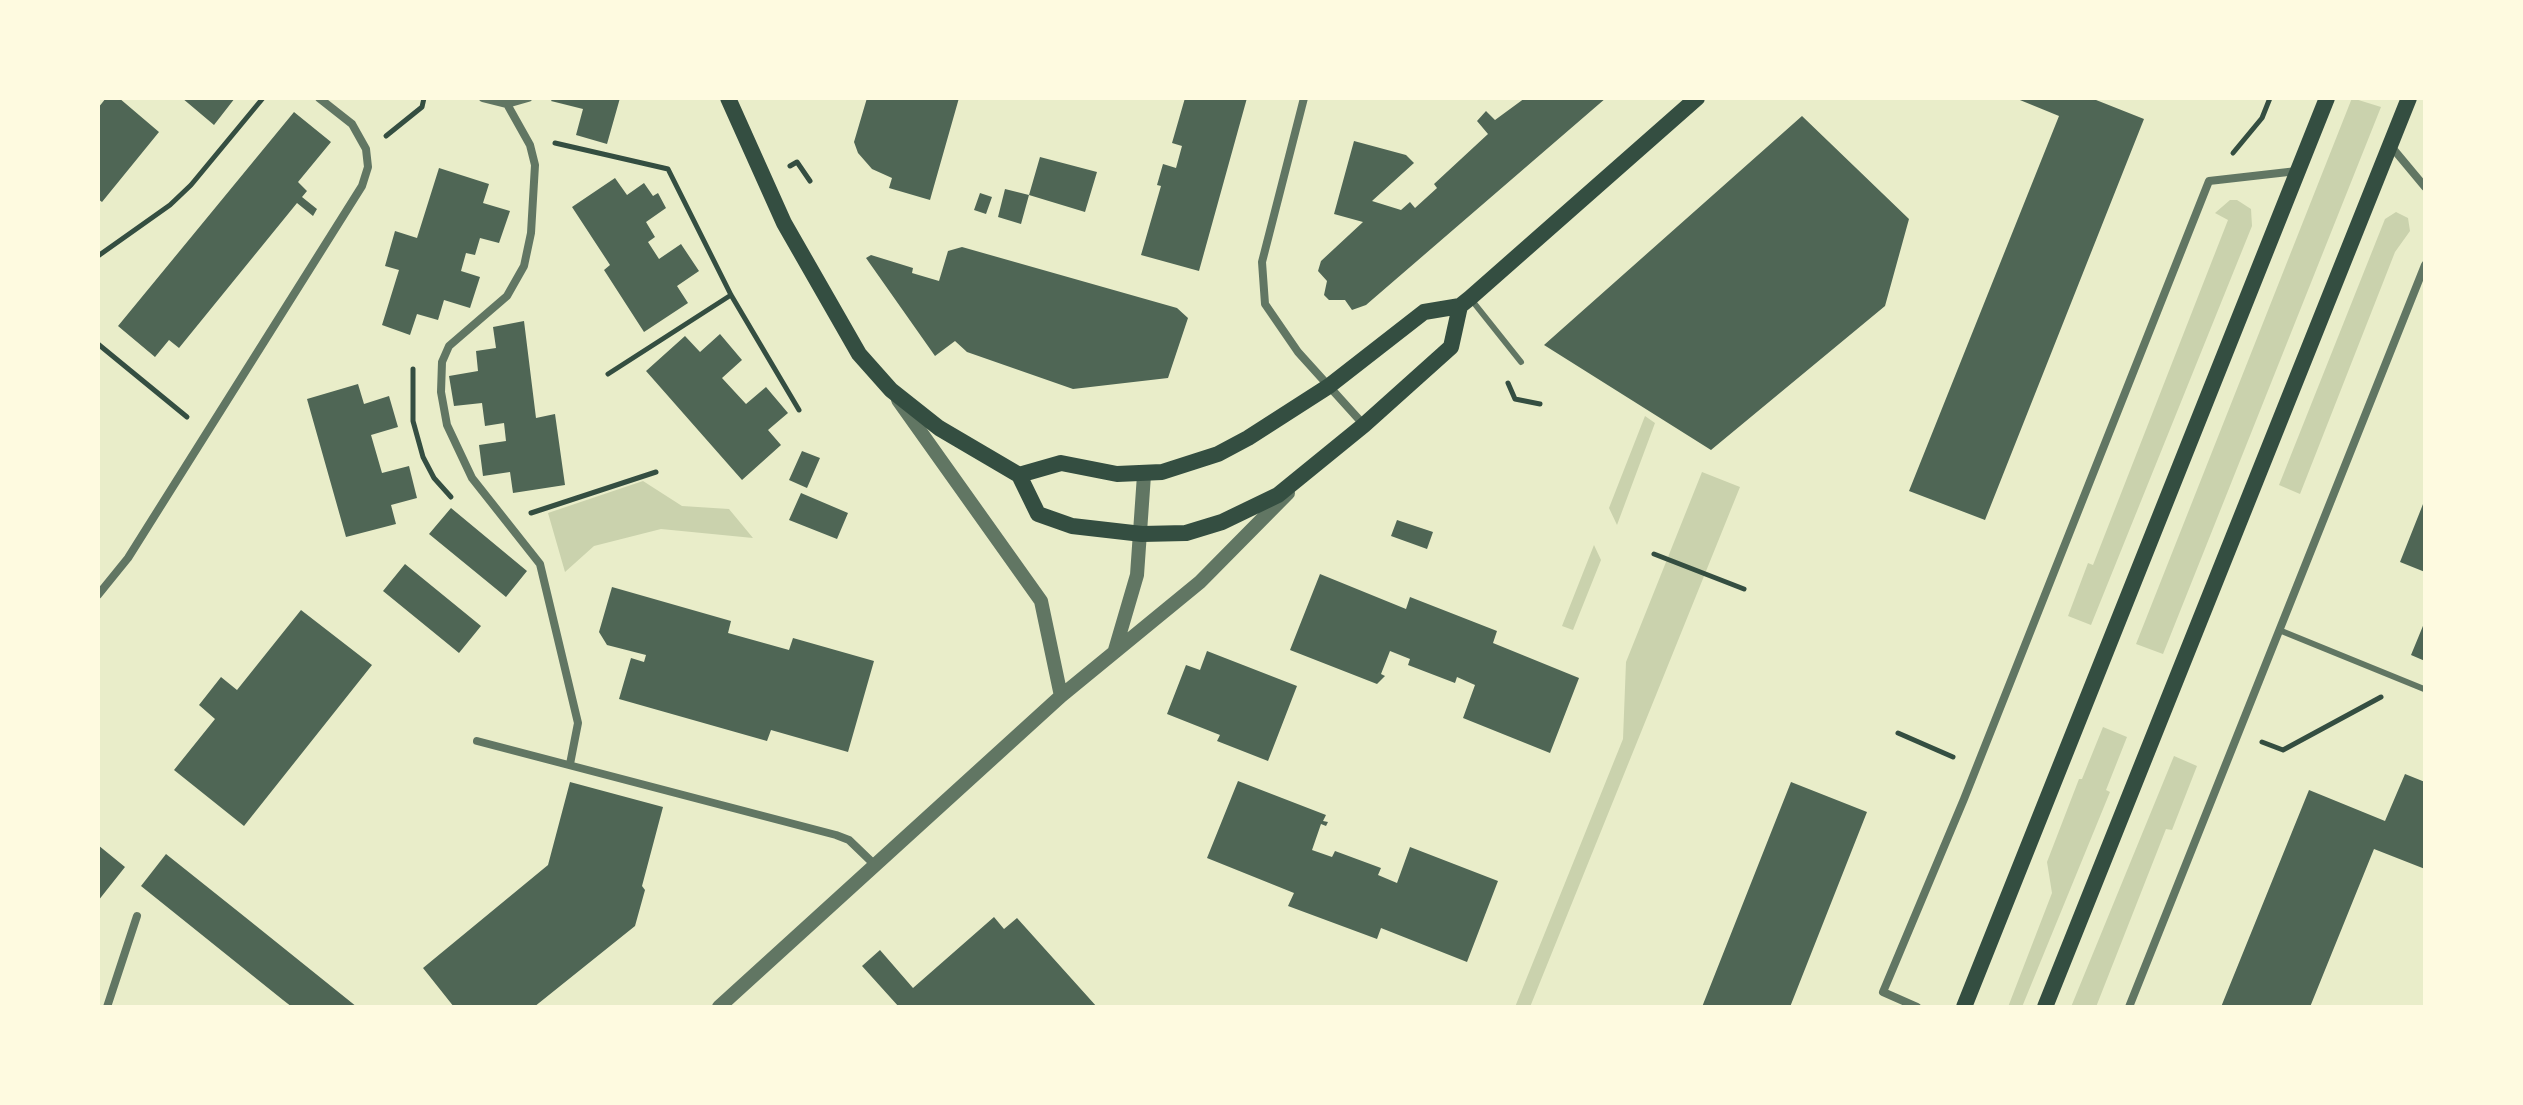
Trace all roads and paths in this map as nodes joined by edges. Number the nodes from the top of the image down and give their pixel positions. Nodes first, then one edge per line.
1 (263, 98) edge
2 (319, 98) edge
3 (424, 98) edge
4 (483, 98) edge
5 (528, 98) edge
6 (728, 98) edge
7 (1304, 98) edge
8 (1697, 98) edge
9 (2270, 98) edge
10 (2327, 98) edge
11 (2409, 98) edge
12 (507, 104) junction
13 (398, 128) dead end
14 (530, 145) junction
15 (2390, 145) junction
16 (2298, 171) junction
17 (2209, 181) junction
18 (2425, 187) edge
19 (98, 256) edge
20 (2425, 265) edge
21 (731, 295) junction
22 (1465, 302) junction
23 (98, 344) edge
24 (1521, 362) dead end
25 (608, 374) dead end
26 (1329, 386) junction
27 (891, 390) junction
28 (799, 410) dead end
29 (1364, 425) junction
30 (207, 433) junction
31 (656, 472) dead end
32 (1019, 475) junction
33 (1144, 475) junction
34 (1304, 475) junction
35 (507, 521) junction
36 (1142, 534) junction
37 (1654, 554) dead end
38 (1744, 589) dead end
39 (98, 595) edge
40 (2279, 630) junction
41 (1115, 650) junction
42 (2407, 682) junction
43 (2424, 689) edge
44 (1061, 696) junction
45 (1898, 733) dead end
46 (2239, 733) junction
47 (477, 741) dead end
48 (1936, 751) dead end
49 (570, 764) junction
50 (877, 867) junction
51 (137, 916) dead end
52 (107, 1007) edge
53 (719, 1007) edge
54 (1917, 1007) edge
55 (1964, 1007) edge
56 (2045, 1007) edge
57 (2129, 1007) edge

1 - 19 path
2 - 30 street
3 - 13 path
4 - 12 street
5 - 12 street
6 - 27 main road
7 - 26 street
8 - 22 main road
9 - 17 path
10 - 16 main road
11 - 15 main road
12 - 14 street
14 - 21 path
14 - 35 street
15 - 18 street
15 - 56 main road
16 - 17 street
16 - 55 main road
17 - 54 street
20 - 40 street
21 - 25 path
21 - 28 path
22 - 24 lane
22 - 26 main road
22 - 29 main road
23 - 30 path
26 - 29 street
26 - 33 main road
27 - 32 main road
27 - 44 street
29 - 34 main road
30 - 39 street
31 - 35 path
32 - 33 main road
32 - 36 main road
33 - 36 street
34 - 36 main road
34 - 41 street
35 - 49 street
36 - 41 street
37 - 38 path
40 - 42 lane
40 - 46 street
41 - 44 street
42 - 43 lane
42 - 46 path
44 - 50 street
45 - 48 path
46 - 57 street
47 - 49 street
49 - 50 street
50 - 53 street
51 - 52 street

